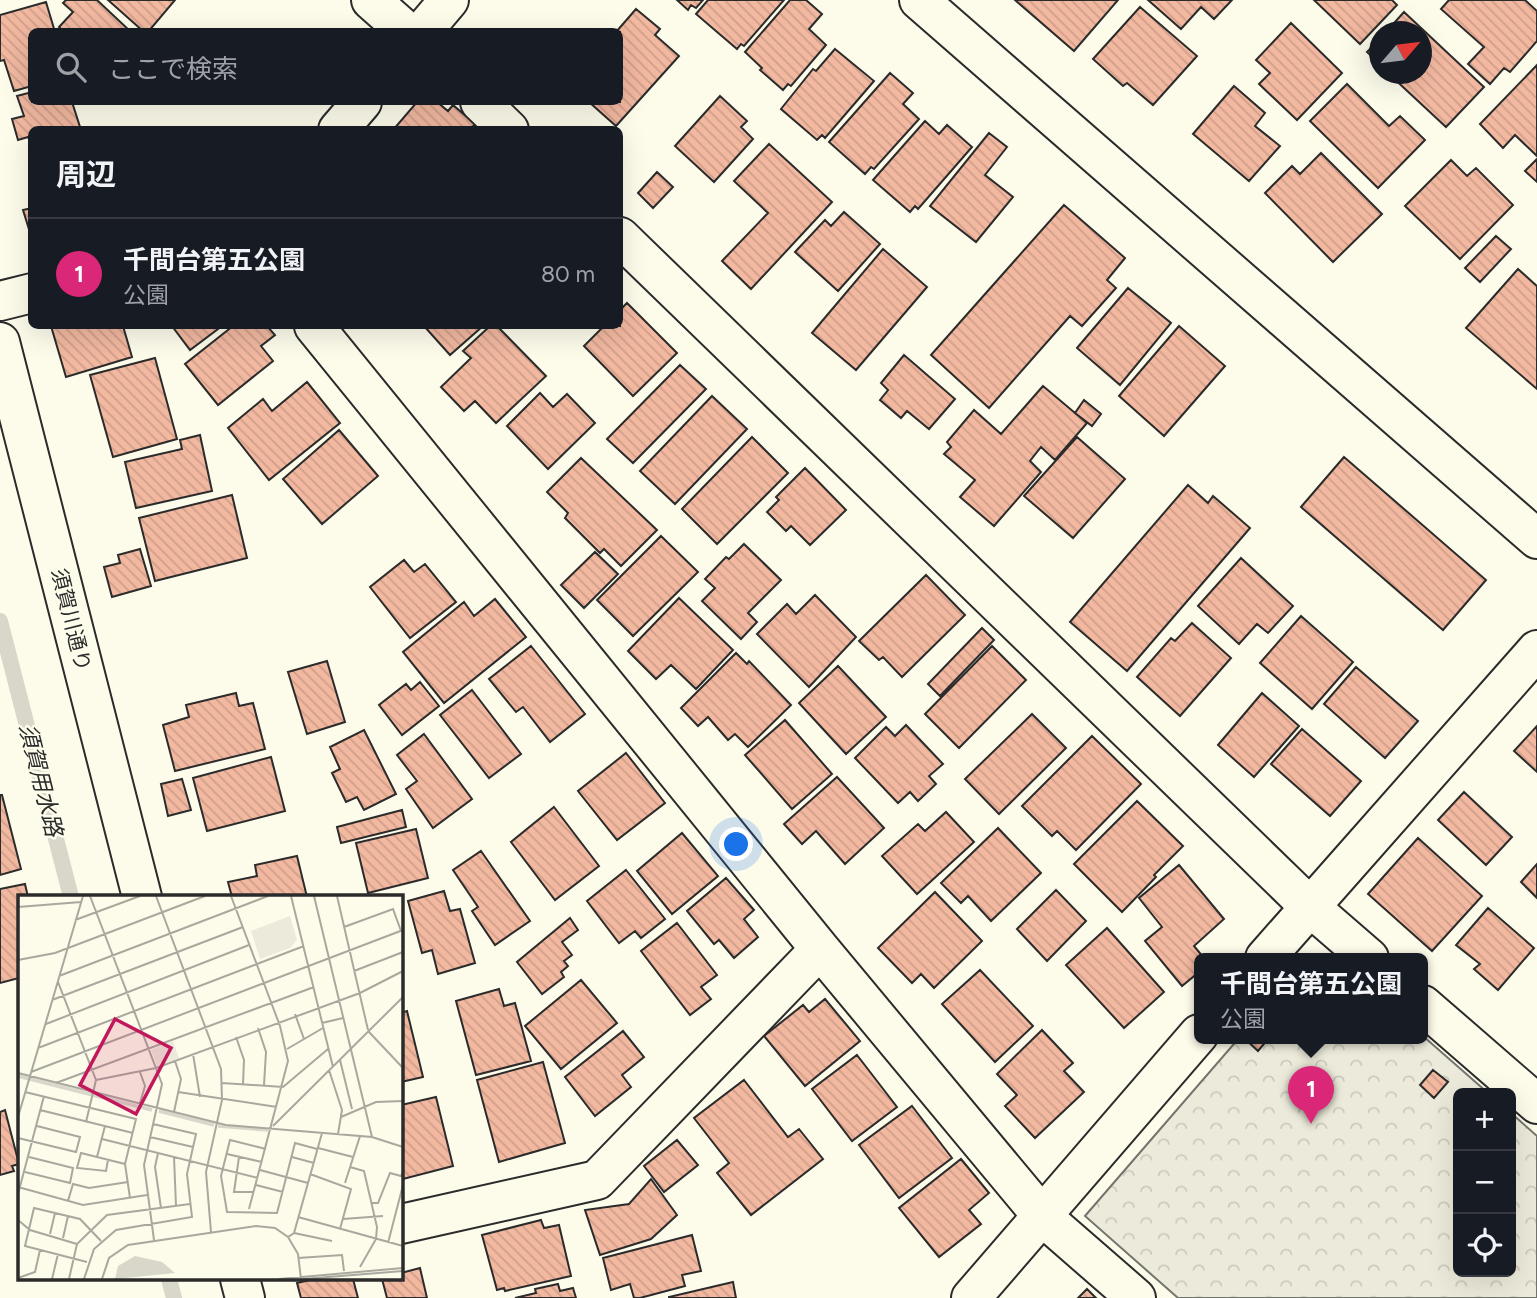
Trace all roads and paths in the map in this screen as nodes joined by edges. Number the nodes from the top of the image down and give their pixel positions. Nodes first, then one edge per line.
1 (371, 0) edge
2 (449, 0) edge
3 (919, 0) edge
4 (402, 28) edge
5 (425, 28) edge
6 (359, 105) edge
7 (483, 105) edge
8 (341, 126) edge
9 (505, 126) edge
10 (623, 240) edge
11 (28, 294) edge
12 (0, 301) edge
13 (316, 329) edge
14 (0, 342) edge
15 (1537, 539) edge
16 (1537, 650) edge
17 (141, 895) edge
18 (1309, 906) junction
19 (820, 949) junction
20 (1269, 953) edge
21 (1363, 953) edge
22 (1428, 1009) edge
23 (1194, 1040) edge
24 (1537, 1104) edge
25 (1043, 1217) junction
26 (402, 1224) edge
27 (240, 1280) edge
28 (244, 1298) edge
29 (971, 1298) edge
30 (1136, 1298) edge

1 - 4 street
2 - 5 street
3 - 15 street
6 - 8 street
7 - 9 street
10 - 18 street
11 - 12 street
13 - 19 street
14 - 17 street, 須賀川通り
16 - 18 street
18 - 20 street
18 - 21 street
19 - 25 street
19 - 26 street
22 - 24 street
23 - 25 street
25 - 29 street
25 - 30 street
27 - 28 street

